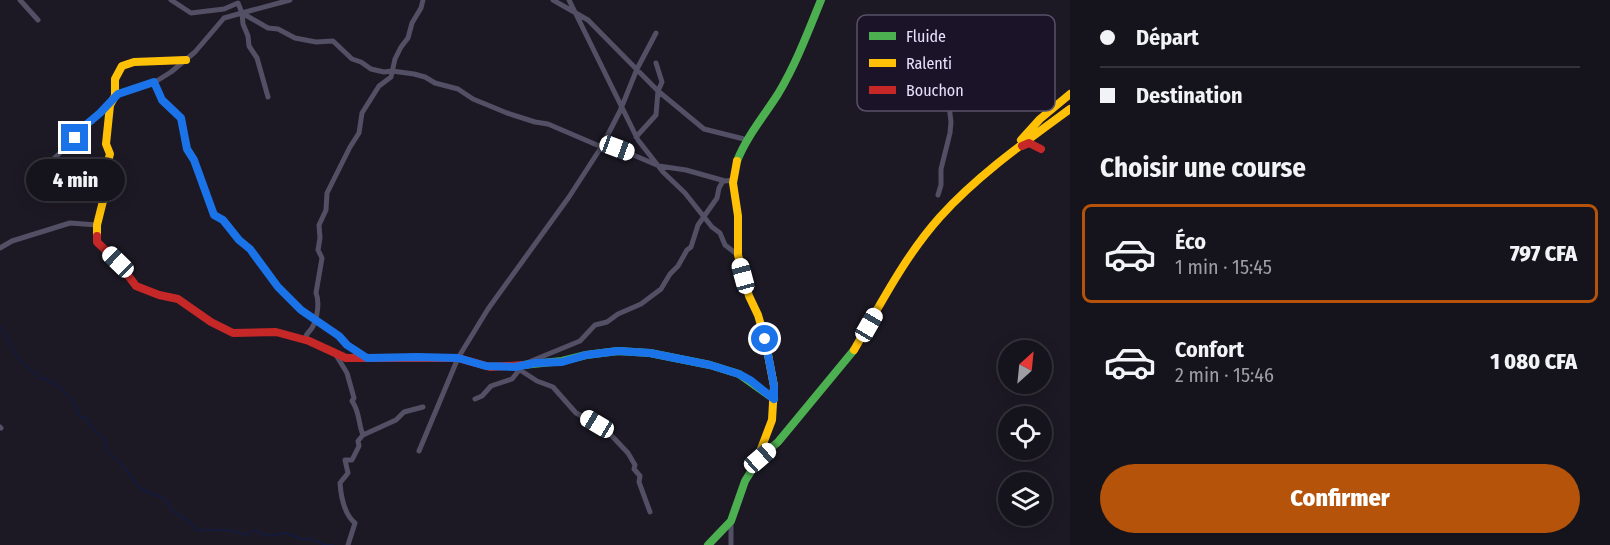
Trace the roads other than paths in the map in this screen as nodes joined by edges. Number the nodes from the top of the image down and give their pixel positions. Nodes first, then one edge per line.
1 (20, 0) edge
2 (171, 0) edge
3 (290, 0) edge
4 (423, 0) edge
5 (553, 0) edge
6 (569, 0) edge
7 (820, 0) edge
8 (574, 10) junction
9 (242, 13) junction
10 (38, 20) dead end
11 (656, 33) dead end
12 (186, 60) junction
13 (656, 63) dead end
14 (637, 69) junction
15 (392, 71) junction
16 (154, 82) junction
17 (658, 91) junction
18 (1070, 94) edge
19 (115, 96) junction
20 (268, 97) dead end
21 (1055, 106) edge
22 (622, 107) junction
23 (1070, 109) edge
24 (950, 111) edge
25 (1050, 111) edge
26 (636, 137) junction
27 (748, 140) junction
28 (602, 146) junction
29 (1041, 149) dead end
30 (1013, 151) junction
31 (51, 161) dead end
32 (659, 166) junction
33 (734, 180) junction
34 (723, 181) junction
35 (938, 195) dead end
36 (704, 217) junction
37 (97, 225) junction
38 (0, 248) edge
39 (738, 255) junction
40 (315, 319) junction
41 (309, 341) junction
42 (336, 355) junction
43 (367, 358) junction
44 (458, 358) junction
45 (521, 368) junction
46 (475, 399) dead end
47 (774, 399) junction
48 (423, 407) dead end
49 (363, 435) junction
50 (419, 451) dead end
51 (760, 458) junction
52 (650, 512) dead end
53 (731, 521) junction
54 (348, 545) edge
55 (708, 545) edge
56 (731, 545) edge

1 - 10 street
2 - 9 street
3 - 9 street
4 - 15 street
5 - 8 street
6 - 8 street
7 - 27 street
8 - 14 street
8 - 22 street
9 - 12 street
9 - 15 street
9 - 20 street
11 - 14 street
12 - 16 street
12 - 19 street
13 - 17 street
14 - 17 street
14 - 22 street
15 - 28 street
15 - 40 street
16 - 19 street
16 - 40 street
17 - 26 street
17 - 27 street
18 - 21 street
19 - 31 street
19 - 37 street
22 - 26 street
22 - 28 street
23 - 30 street
24 - 35 street
25 - 30 street
26 - 32 street
27 - 33 street
28 - 32 street
28 - 44 street
29 - 30 street
30 - 51 street
32 - 34 street
32 - 36 street
33 - 34 street
33 - 39 street
34 - 36 street
36 - 39 street
36 - 45 street
37 - 38 street
37 - 41 street
39 - 47 street
40 - 41 street
40 - 43 street
41 - 42 street
42 - 43 street
42 - 49 street
43 - 44 street
44 - 45 street
44 - 50 street
45 - 46 street
45 - 47 street
45 - 52 street
47 - 51 street
48 - 49 street
49 - 54 street
51 - 53 street
53 - 55 street
53 - 56 street

